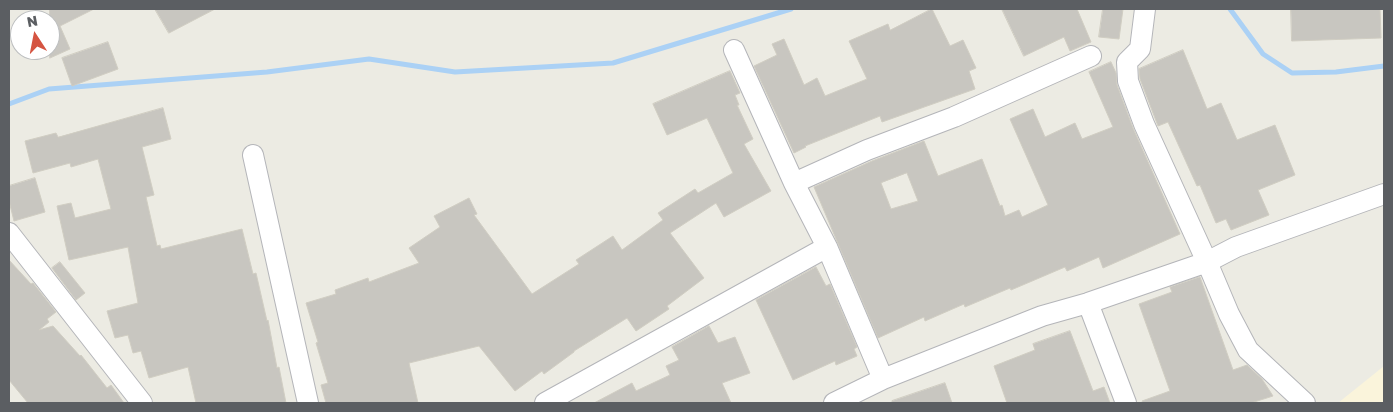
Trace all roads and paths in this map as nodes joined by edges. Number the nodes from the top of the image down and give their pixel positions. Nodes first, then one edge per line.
1 (1145, 9) edge
2 (734, 50) dead end
3 (1091, 56) dead end
4 (253, 155) dead end
5 (794, 183) junction
6 (1384, 194) edge
7 (9, 233) edge
8 (827, 247) junction
9 (1207, 262) junction
10 (1088, 303) junction
11 (883, 379) junction
12 (142, 403) edge
13 (308, 403) edge
14 (545, 403) edge
15 (834, 403) edge
16 (1126, 403) edge
17 (1305, 403) edge

1 - 9 street
2 - 5 street
3 - 5 street
4 - 13 street
5 - 8 street
6 - 9 street
7 - 12 street
8 - 11 street
8 - 14 street
9 - 10 street
9 - 17 street
10 - 11 street
10 - 16 street
11 - 15 street

